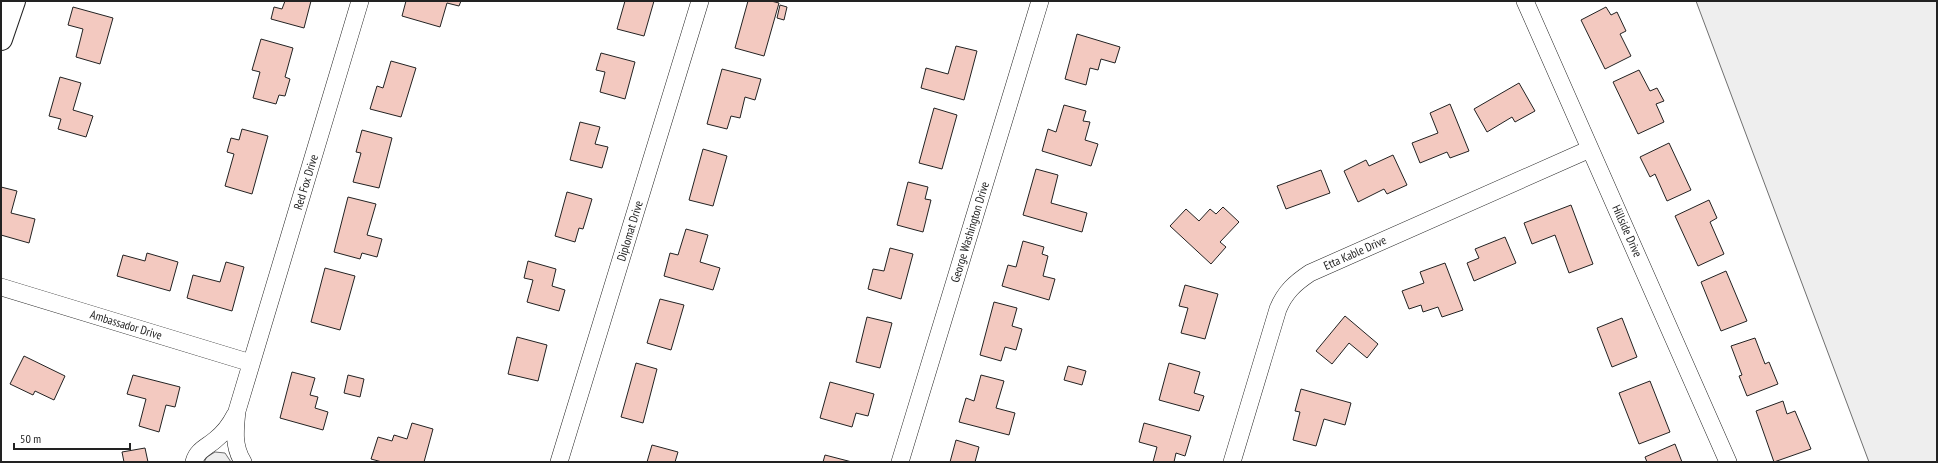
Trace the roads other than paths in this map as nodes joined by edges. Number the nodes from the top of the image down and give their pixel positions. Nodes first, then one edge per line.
1 (14, 1) edge
2 (360, 1) edge
3 (700, 1) edge
4 (1040, 1) edge
5 (1525, 1) edge
6 (1, 39) edge
7 (1590, 149) junction
8 (1, 287) edge
9 (251, 363) junction
10 (237, 412) junction
11 (194, 462) edge
12 (244, 462) edge
13 (559, 462) edge
14 (900, 462) edge
15 (1232, 462) edge
16 (1728, 462) edge

1 - 6 main road
2 - 9 street, Red Fox Drive
3 - 13 street, Diplomat Drive
4 - 14 street, George Washington Drive
5 - 7 street, Hillside Drive
7 - 15 street, Etta Kable Drive
7 - 16 street, Hillside Drive
8 - 9 street, Ambassador Drive
9 - 10 street, Red Fox Drive
10 - 11 street
10 - 12 street

